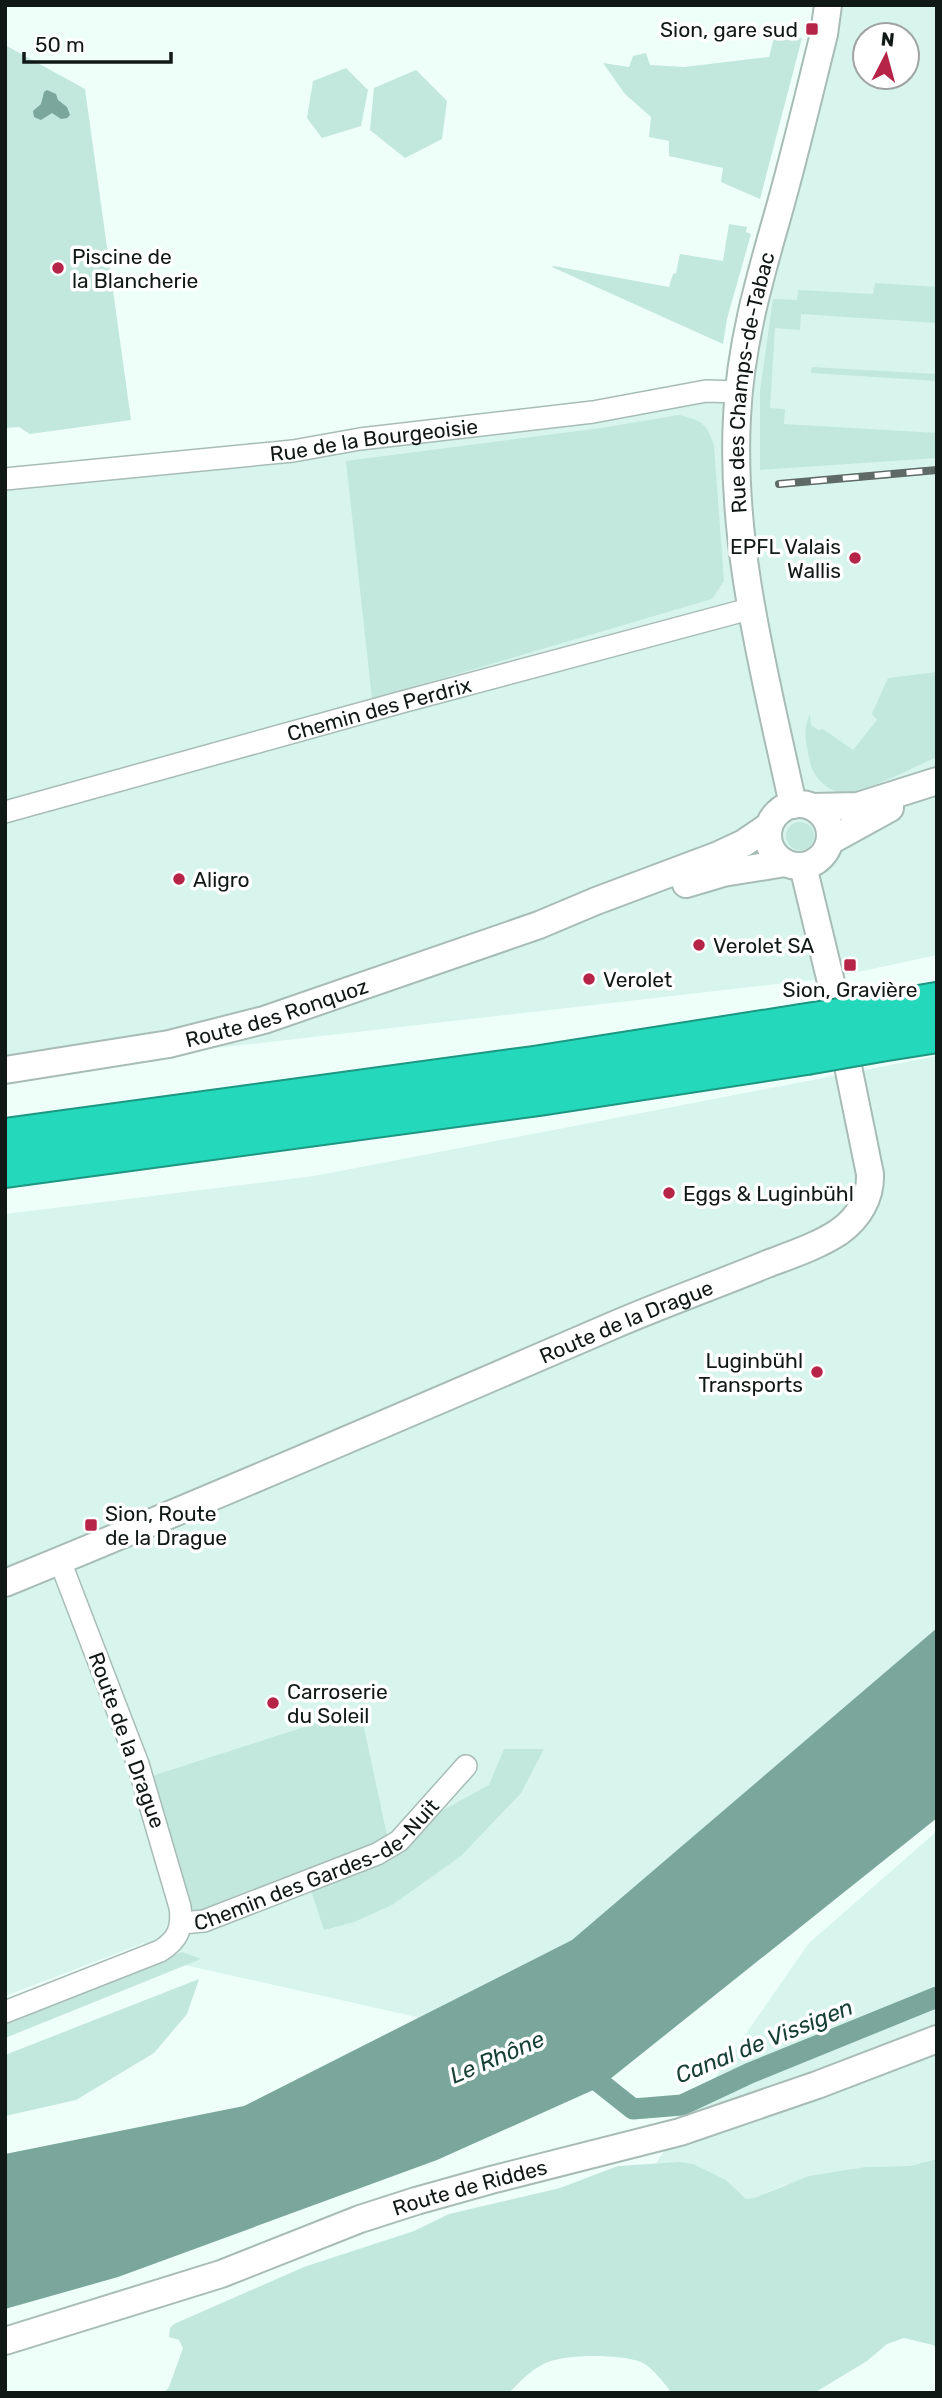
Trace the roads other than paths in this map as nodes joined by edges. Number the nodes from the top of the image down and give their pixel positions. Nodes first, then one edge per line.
1 (828, 5) edge
2 (740, 392) junction
3 (5, 479) edge
4 (753, 608) junction
5 (937, 782) edge
6 (804, 806) junction
7 (5, 812) edge
8 (769, 826) junction
9 (830, 841) junction
10 (794, 865) junction
11 (539, 925) junction
12 (937, 1002) edge
13 (876, 1028) junction
14 (937, 1033) edge
15 (803, 1040) junction
16 (5, 1070) edge
17 (5, 1138) edge
18 (5, 1168) edge
19 (60, 1561) junction
20 (5, 1583) edge
21 (466, 1766) dead end
22 (181, 1923) junction
23 (5, 2012) edge
24 (937, 2039) edge
25 (5, 2341) edge

1 - 2 street, Rue des Champs-de-Tabac
2 - 3 street, Rue de la Bourgeoisie
2 - 4 street, Rue des Champs-de-Tabac
4 - 6 street, Rue des Champs-de-Tabac
4 - 7 street, Chemin des Perdrix
5 - 6 street
5 - 9 street
6 - 8 street
6 - 9 street
8 - 10 street
8 - 11 street, Route des Ronquoz
9 - 10 street
10 - 11 street, Route des Ronquoz
10 - 19 street, Route de la Drague
11 - 16 street, Route des Ronquoz
12 - 13 highway
13 - 14 highway
13 - 15 highway, bridge
15 - 17 highway
15 - 18 highway
19 - 20 street, Route de la Drague
19 - 22 street, Route de la Drague
21 - 22 street, Chemin des Gardes-de-Nuit
22 - 23 street, Chemin des Gardes-de-Nuit
24 - 25 street, Route de Riddes

